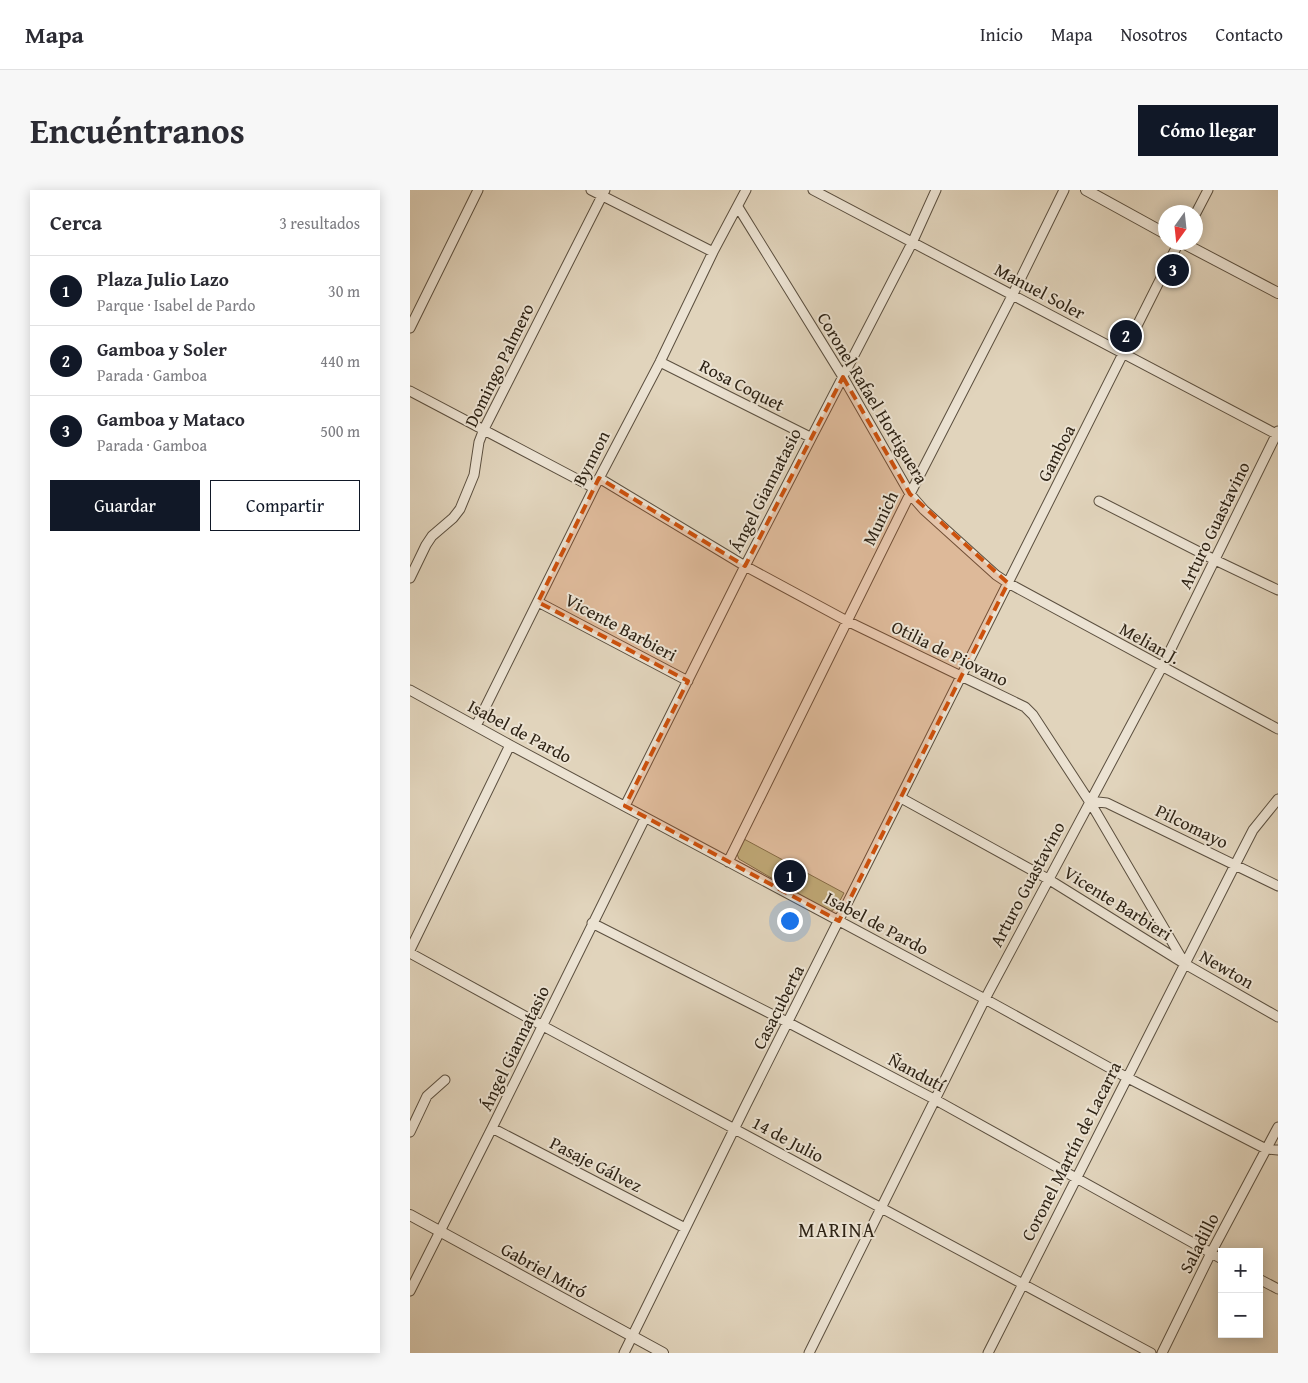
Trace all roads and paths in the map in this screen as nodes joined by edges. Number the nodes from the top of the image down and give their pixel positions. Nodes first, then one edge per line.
1 (478, 190) edge
2 (591, 190) edge
3 (746, 190) edge
4 (813, 190) edge
5 (936, 190) edge
6 (1064, 190) edge
7 (1086, 190) edge
8 (1208, 190) edge
9 (604, 193) edge
10 (1200, 205) edge
11 (738, 207) junction
12 (1158, 230) edge
13 (912, 243) junction
14 (1176, 250) edge
15 (1195, 250) edge
16 (712, 252) junction
17 (1278, 293) edge
18 (1013, 294) junction
19 (410, 328) edge
20 (1123, 355) junction
21 (660, 362) junction
22 (842, 377) junction
23 (410, 391) edge
24 (484, 429) junction
25 (1278, 434) edge
26 (810, 437) junction
27 (599, 478) junction
28 (594, 488) junction
29 (910, 494) junction
30 (1099, 501) dead end
31 (1215, 560) junction
32 (745, 566) junction
33 (410, 578) edge
34 (1008, 583) junction
35 (1278, 590) edge
36 (538, 602) junction
37 (847, 621) junction
38 (1162, 667) junction
39 (961, 677) junction
40 (688, 681) junction
41 (410, 690) edge
42 (476, 726) junction
43 (1278, 729) edge
44 (510, 745) junction
45 (901, 798) junction
46 (1278, 798) edge
47 (1089, 801) junction
48 (625, 806) junction
49 (645, 818) junction
50 (728, 862) junction
51 (1235, 865) junction
52 (1048, 879) junction
53 (1278, 886) edge
54 (839, 921) junction
55 (592, 923) junction
56 (410, 951) edge
57 (1185, 964) junction
58 (985, 999) junction
59 (1278, 1017) edge
60 (789, 1022) junction
61 (543, 1026) junction
62 (1126, 1077) junction
63 (445, 1080) dead end
64 (934, 1099) junction
65 (492, 1128) junction
66 (734, 1129) junction
67 (1277, 1131) edge
68 (410, 1132) edge
69 (1266, 1149) junction
70 (1278, 1150) edge
71 (1077, 1178) junction
72 (881, 1208) junction
73 (410, 1215) edge
74 (686, 1228) junction
75 (440, 1232) junction
76 (1211, 1253) junction
77 (1218, 1257) edge
78 (1263, 1280) edge
79 (1022, 1284) junction
80 (1278, 1288) edge
81 (410, 1291) edge
82 (632, 1337) junction
83 (624, 1353) edge
84 (663, 1353) edge
85 (809, 1353) edge
86 (988, 1353) edge
87 (1151, 1353) edge
88 (1162, 1353) edge

1 - 19 street
2 - 9 street
3 - 11 street, Bynnon
4 - 13 street, Manuel Soler
5 - 13 street, Ángel Giannatasio
6 - 18 street, Munich
7 - 12 street
8 - 10 street
9 - 16 street
9 - 24 street, Domingo Palmero
11 - 16 street, Bynnon
11 - 22 street, Coronel Rafael Hortiguera
13 - 18 street, Manuel Soler
13 - 22 street, Ángel Giannatasio
14 - 20 street, Gamboa
15 - 17 street
16 - 21 street, Bynnon
18 - 20 street, Manuel Soler
18 - 29 street, Munich
20 - 25 street, Manuel Soler
20 - 34 street, Gamboa
21 - 26 street, Rosa Coquet
21 - 27 street, Bynnon
22 - 26 street, Ángel Giannatasio
22 - 29 street, Coronel Rafael Hortiguera
23 - 24 street
24 - 28 street
24 - 33 street, Domingo Palmero
25 - 31 street, Arturo Guastavino
26 - 32 street, Ángel Giannatasio
27 - 28 street, Bynnon
27 - 32 street, Otilia de Piovano
28 - 36 street, Bynnon
29 - 34 street, Coronel Rafael Hortiguera
29 - 37 street, Munich
30 - 31 street
31 - 35 street
31 - 38 street, Arturo Guastavino
32 - 37 street, Otilia de Piovano
32 - 40 street, Ángel Giannatasio
34 - 38 street, Melian J.
34 - 39 street, Gamboa
36 - 40 street, Vicente Barbieri
36 - 42 street, Bynnon
37 - 39 street, Otilia de Piovano
37 - 50 street, Munich
38 - 43 street, Melian J.
38 - 47 street, Arturo Guastavino
39 - 45 street, Casacuberta
39 - 47 street, Otilia de Piovano
40 - 48 street, Ángel Giannatasio
41 - 42 street, Isabel de Pardo
42 - 44 street, Isabel de Pardo
44 - 48 street, Isabel de Pardo
44 - 56 street
45 - 52 street, Vicente Barbieri
45 - 54 street, Casacuberta
46 - 51 street, Coronel Martín de Lacarra
47 - 51 street, Pilcomayo
47 - 52 street, Arturo Guastavino
47 - 57 street, Otilia de Piovano
48 - 49 street, Isabel de Pardo
49 - 50 street, Isabel de Pardo
49 - 55 street, Ángel Giannatasio
50 - 54 street, Isabel de Pardo
51 - 53 street, Pilcomayo
51 - 57 street, Coronel Martín de Lacarra
52 - 57 street, Vicente Barbieri
52 - 58 street, Arturo Guastavino
54 - 58 street, Isabel de Pardo
54 - 60 street, Casacuberta
55 - 60 street, Ñandutí
55 - 61 street, Ángel Giannatasio
56 - 61 street, 14 de Julio
57 - 59 street, Newton
57 - 62 street, Coronel Martín de Lacarra
58 - 62 street, Isabel de Pardo
58 - 64 street, Arturo Guastavino
60 - 64 street, Ñandutí
60 - 66 street, Casacuberta
61 - 65 street, Ángel Giannatasio
61 - 66 street, 14 de Julio
62 - 69 street, Isabel de Pardo
62 - 71 street, Coronel Martín de Lacarra
63 - 68 street
64 - 71 street, Ñandutí
64 - 72 street, Arturo Guastavino
65 - 74 street, Pasaje Gálvez
65 - 75 street, Ángel Giannatasio
66 - 72 street, 14 de Julio
66 - 74 street, Casacuberta
67 - 69 street, Saladillo
69 - 70 street, Isabel de Pardo
69 - 76 street, Saladillo
71 - 76 street, Ñandutí
71 - 79 street, Coronel Martín de Lacarra
72 - 79 street, 14 de Julio
72 - 85 street, Arturo Guastavino
73 - 75 street, Gabriel Miró
74 - 82 street, Casacuberta
75 - 81 street, Ángel Giannatasio
75 - 82 street, Gabriel Miró
76 - 77 street, Ñandutí
76 - 88 street, Saladillo
78 - 80 street
79 - 86 street, Coronel Martín de Lacarra
79 - 87 street, 14 de Julio
82 - 83 street, Casacuberta
82 - 84 street, Gabriel Miró

